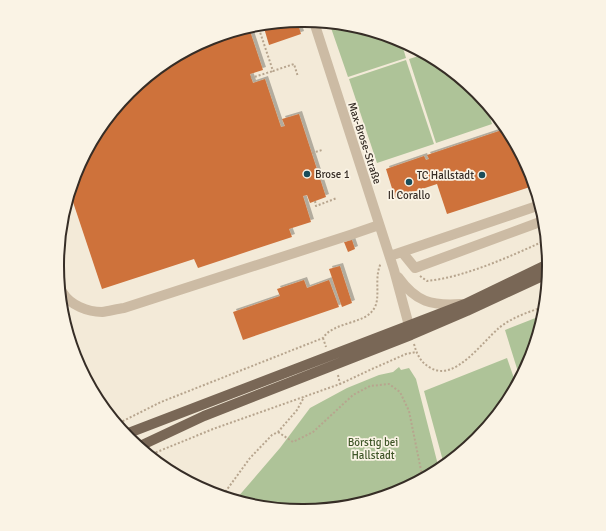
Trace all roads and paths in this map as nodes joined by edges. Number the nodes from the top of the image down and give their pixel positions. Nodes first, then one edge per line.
1 (316, 28) edge
2 (260, 31) edge
3 (273, 71) junction
4 (298, 77) dead end
5 (251, 78) dead end
6 (322, 150) dead end
7 (312, 153) dead end
8 (337, 198) dead end
9 (315, 201) dead end
10 (534, 207) edge
11 (538, 223) edge
12 (379, 225) junction
13 (540, 244) edge
14 (402, 252) junction
15 (390, 256) junction
16 (542, 267) edge
17 (415, 268) junction
18 (395, 272) junction
19 (541, 277) edge
20 (67, 299) edge
21 (465, 304) junction
22 (537, 309) edge
23 (410, 330) junction
24 (323, 338) junction
25 (326, 347) dead end
26 (416, 352) junction
27 (337, 374) dead end
28 (340, 384) junction
29 (304, 396) junction
30 (122, 421) edge
31 (132, 432) edge
32 (278, 432) junction
33 (145, 444) edge
34 (155, 453) edge
35 (421, 472) edge
36 (226, 491) edge

1 - 12 street, Max-Brose-Straße
2 - 3 path
3 - 4 path
3 - 5 path
6 - 7 path
8 - 9 path
10 - 14 street
11 - 17 street
12 - 15 street, Max-Brose-Straße
12 - 20 street
13 - 17 path
14 - 15 street
14 - 17 street
15 - 18 street, Max-Brose-Straße
15 - 24 path
16 - 21 main road
18 - 21 street
18 - 23 street, Max-Brose-Straße
19 - 23 main road
21 - 23 main road
22 - 26 path
23 - 26 path
23 - 31 main road
23 - 33 main road
24 - 25 path
24 - 30 path
26 - 28 path
27 - 28 path
28 - 29 path
29 - 32 path
29 - 34 path
32 - 35 path
32 - 36 path

